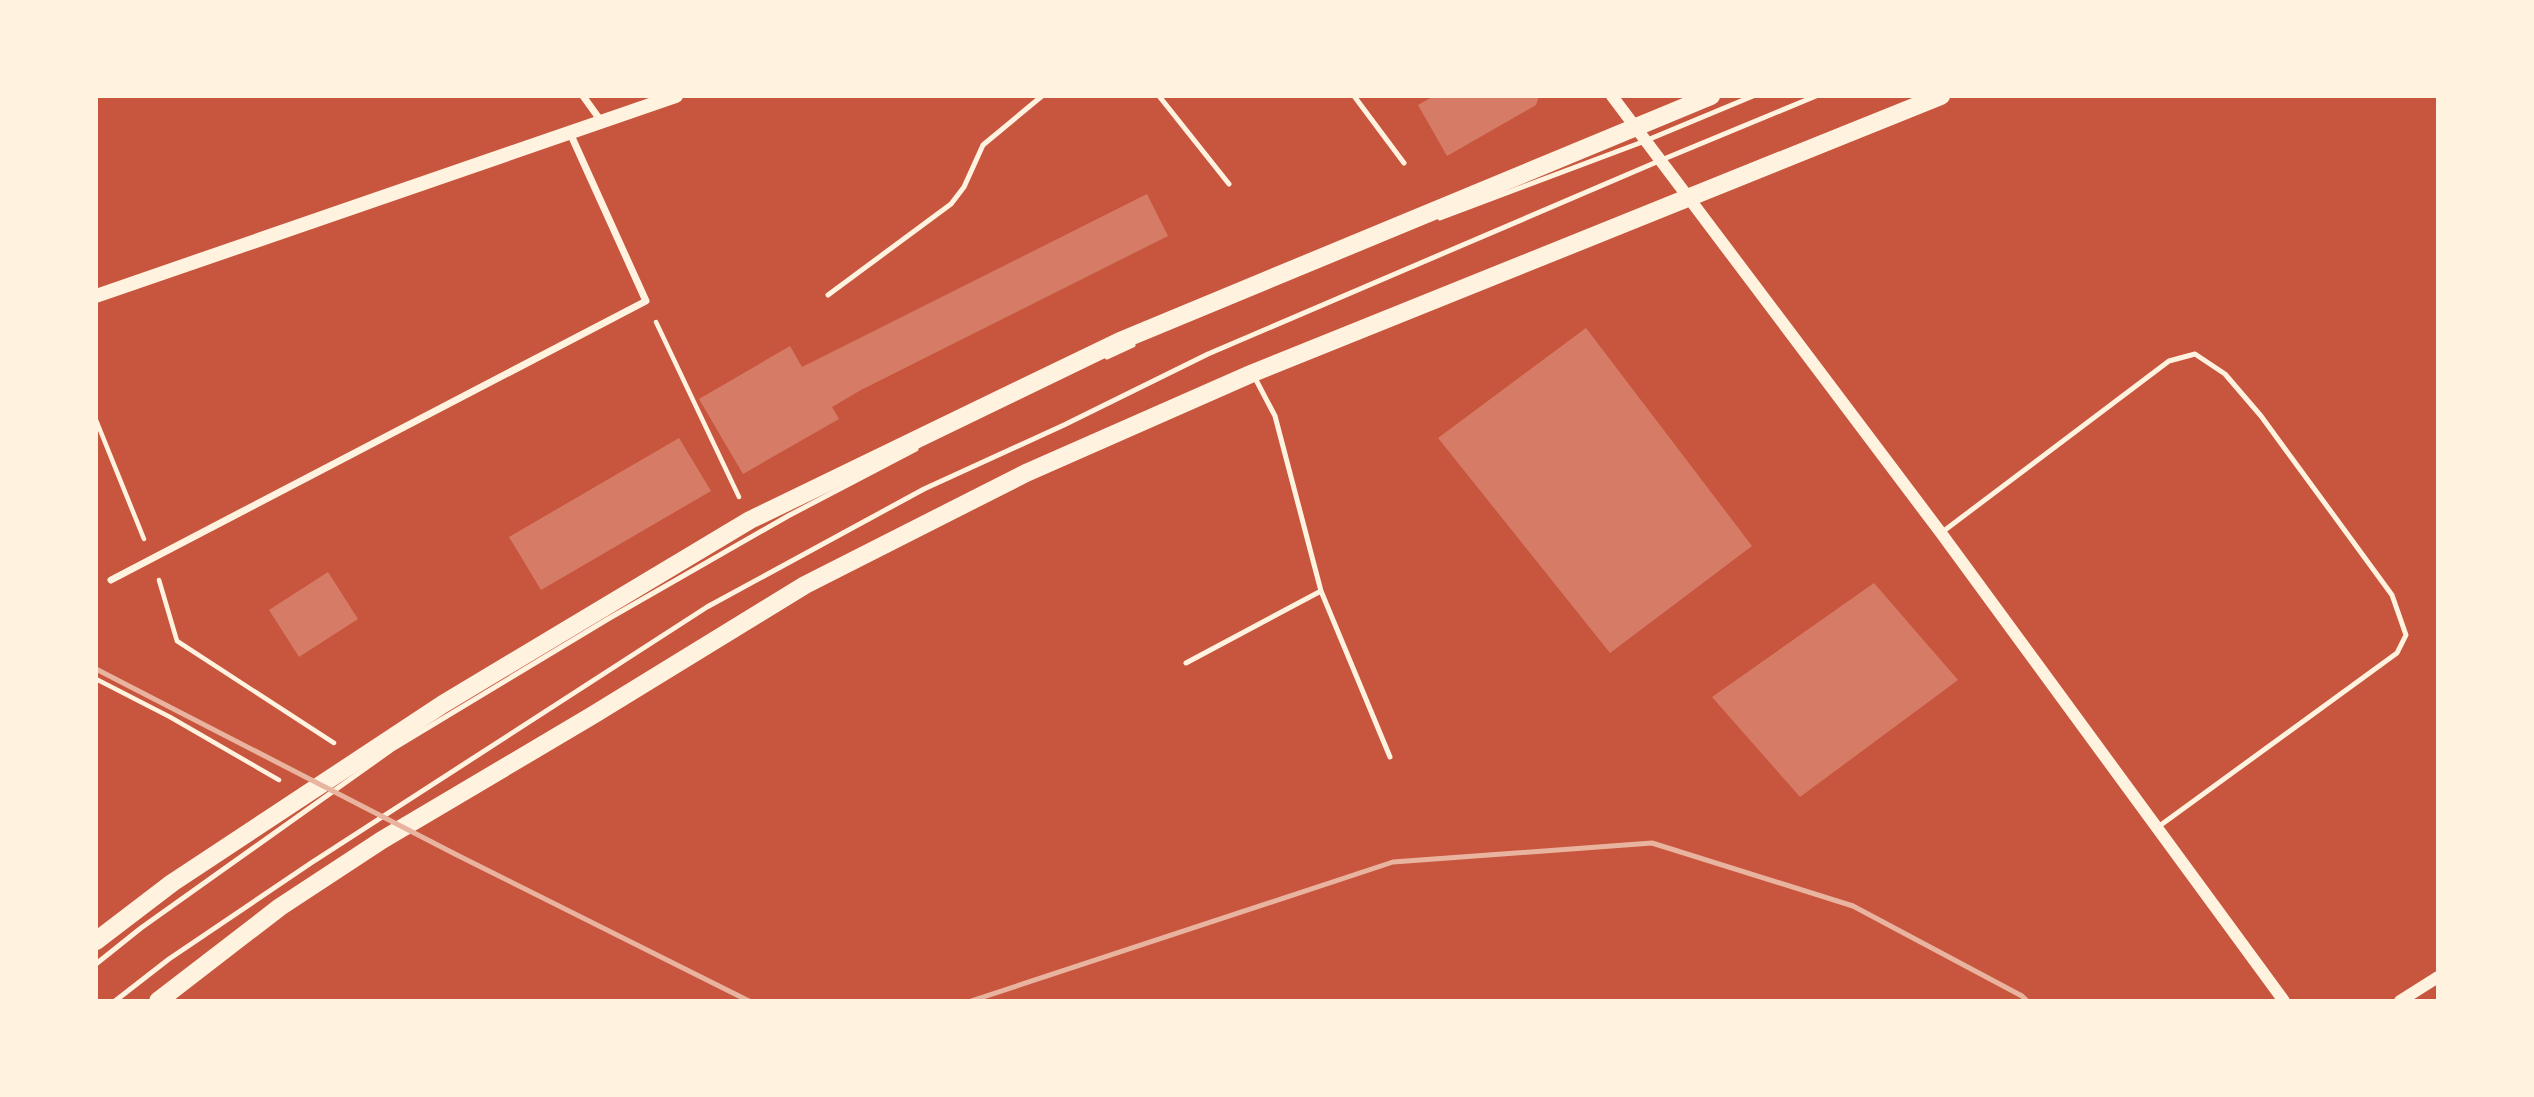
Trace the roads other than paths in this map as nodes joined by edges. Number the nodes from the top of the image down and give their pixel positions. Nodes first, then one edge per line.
1 (583, 96) edge
2 (676, 96) edge
3 (1042, 96) edge
4 (1159, 96) edge
5 (1354, 96) edge
6 (1612, 96) edge
7 (1711, 96) edge
8 (1753, 96) edge
9 (1816, 96) edge
10 (1941, 96) edge
11 (602, 123) junction
12 (570, 133) junction
13 (1641, 134) junction
14 (1659, 161) junction
15 (1404, 163) dead end
16 (1229, 184) dead end
17 (1687, 198) junction
18 (1427, 223) dead end
19 (1414, 227) dead end
20 (96, 296) edge
21 (828, 296) dead end
22 (1150, 337) dead end
23 (1138, 343) dead end
24 (1101, 359) dead end
25 (1253, 373) junction
26 (1064, 376) dead end
27 (943, 435) dead end
28 (919, 448) dead end
29 (1941, 533) junction
30 (111, 580) dead end
31 (1321, 591) junction
32 (1186, 663) dead end
33 (1390, 757) dead end
34 (2157, 828) junction
35 (96, 941) edge
36 (96, 964) edge
37 (2438, 977) edge
38 (115, 1001) edge
39 (158, 1001) edge
40 (2284, 1001) edge
41 (2400, 1001) edge

1 - 11 street
2 - 11 main road
3 - 21 lane
4 - 16 lane
5 - 15 lane
6 - 13 street
7 - 13 main road
8 - 13 lane
9 - 14 lane
10 - 17 main road
11 - 12 main road
12 - 20 main road
12 - 30 street
13 - 14 street
13 - 18 lane
13 - 35 main road
14 - 17 street
14 - 38 lane
17 - 25 main road
17 - 29 street
19 - 22 lane
23 - 24 lane
25 - 31 lane
25 - 39 main road
26 - 27 lane
28 - 36 lane
29 - 34 street
29 - 34 lane
31 - 32 lane
31 - 33 lane
34 - 40 street
37 - 41 street

